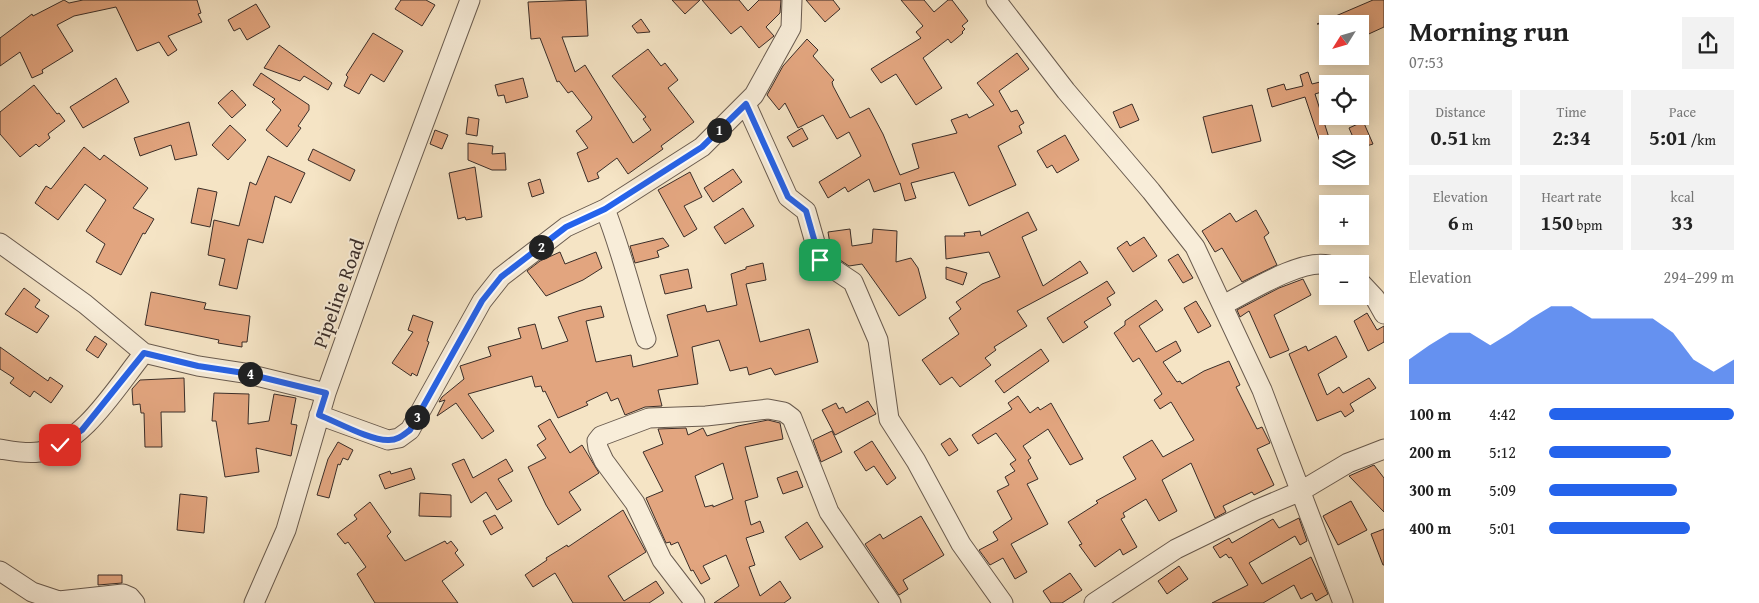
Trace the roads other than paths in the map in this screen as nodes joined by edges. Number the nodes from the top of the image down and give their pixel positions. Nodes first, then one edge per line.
1 (470, 0) edge
2 (792, 0) edge
3 (996, 0) edge
4 (746, 104) junction
5 (605, 209) junction
6 (0, 243) edge
7 (1319, 263) edge
8 (1369, 291) edge
9 (1223, 305) junction
10 (1384, 314) edge
11 (646, 339) dead end
12 (144, 353) junction
13 (326, 393) junction
14 (319, 415) junction
15 (0, 449) edge
16 (1384, 449) edge
17 (1301, 491) junction
18 (0, 571) edge
19 (135, 603) edge
20 (254, 603) edge
21 (695, 603) edge
22 (891, 603) edge
23 (1003, 603) edge
24 (1094, 603) edge
25 (1343, 603) edge

1 - 13 street, Pipeline Road
2 - 4 street
3 - 9 street
4 - 5 street
4 - 23 street
5 - 11 street
5 - 14 street
6 - 12 street
7 - 9 street
8 - 10 street
9 - 17 street
12 - 13 street
12 - 15 street
13 - 14 street, Pipeline Road
14 - 20 street, Pipeline Road
16 - 17 street
17 - 24 street
17 - 25 street
18 - 19 street
21 - 22 street

